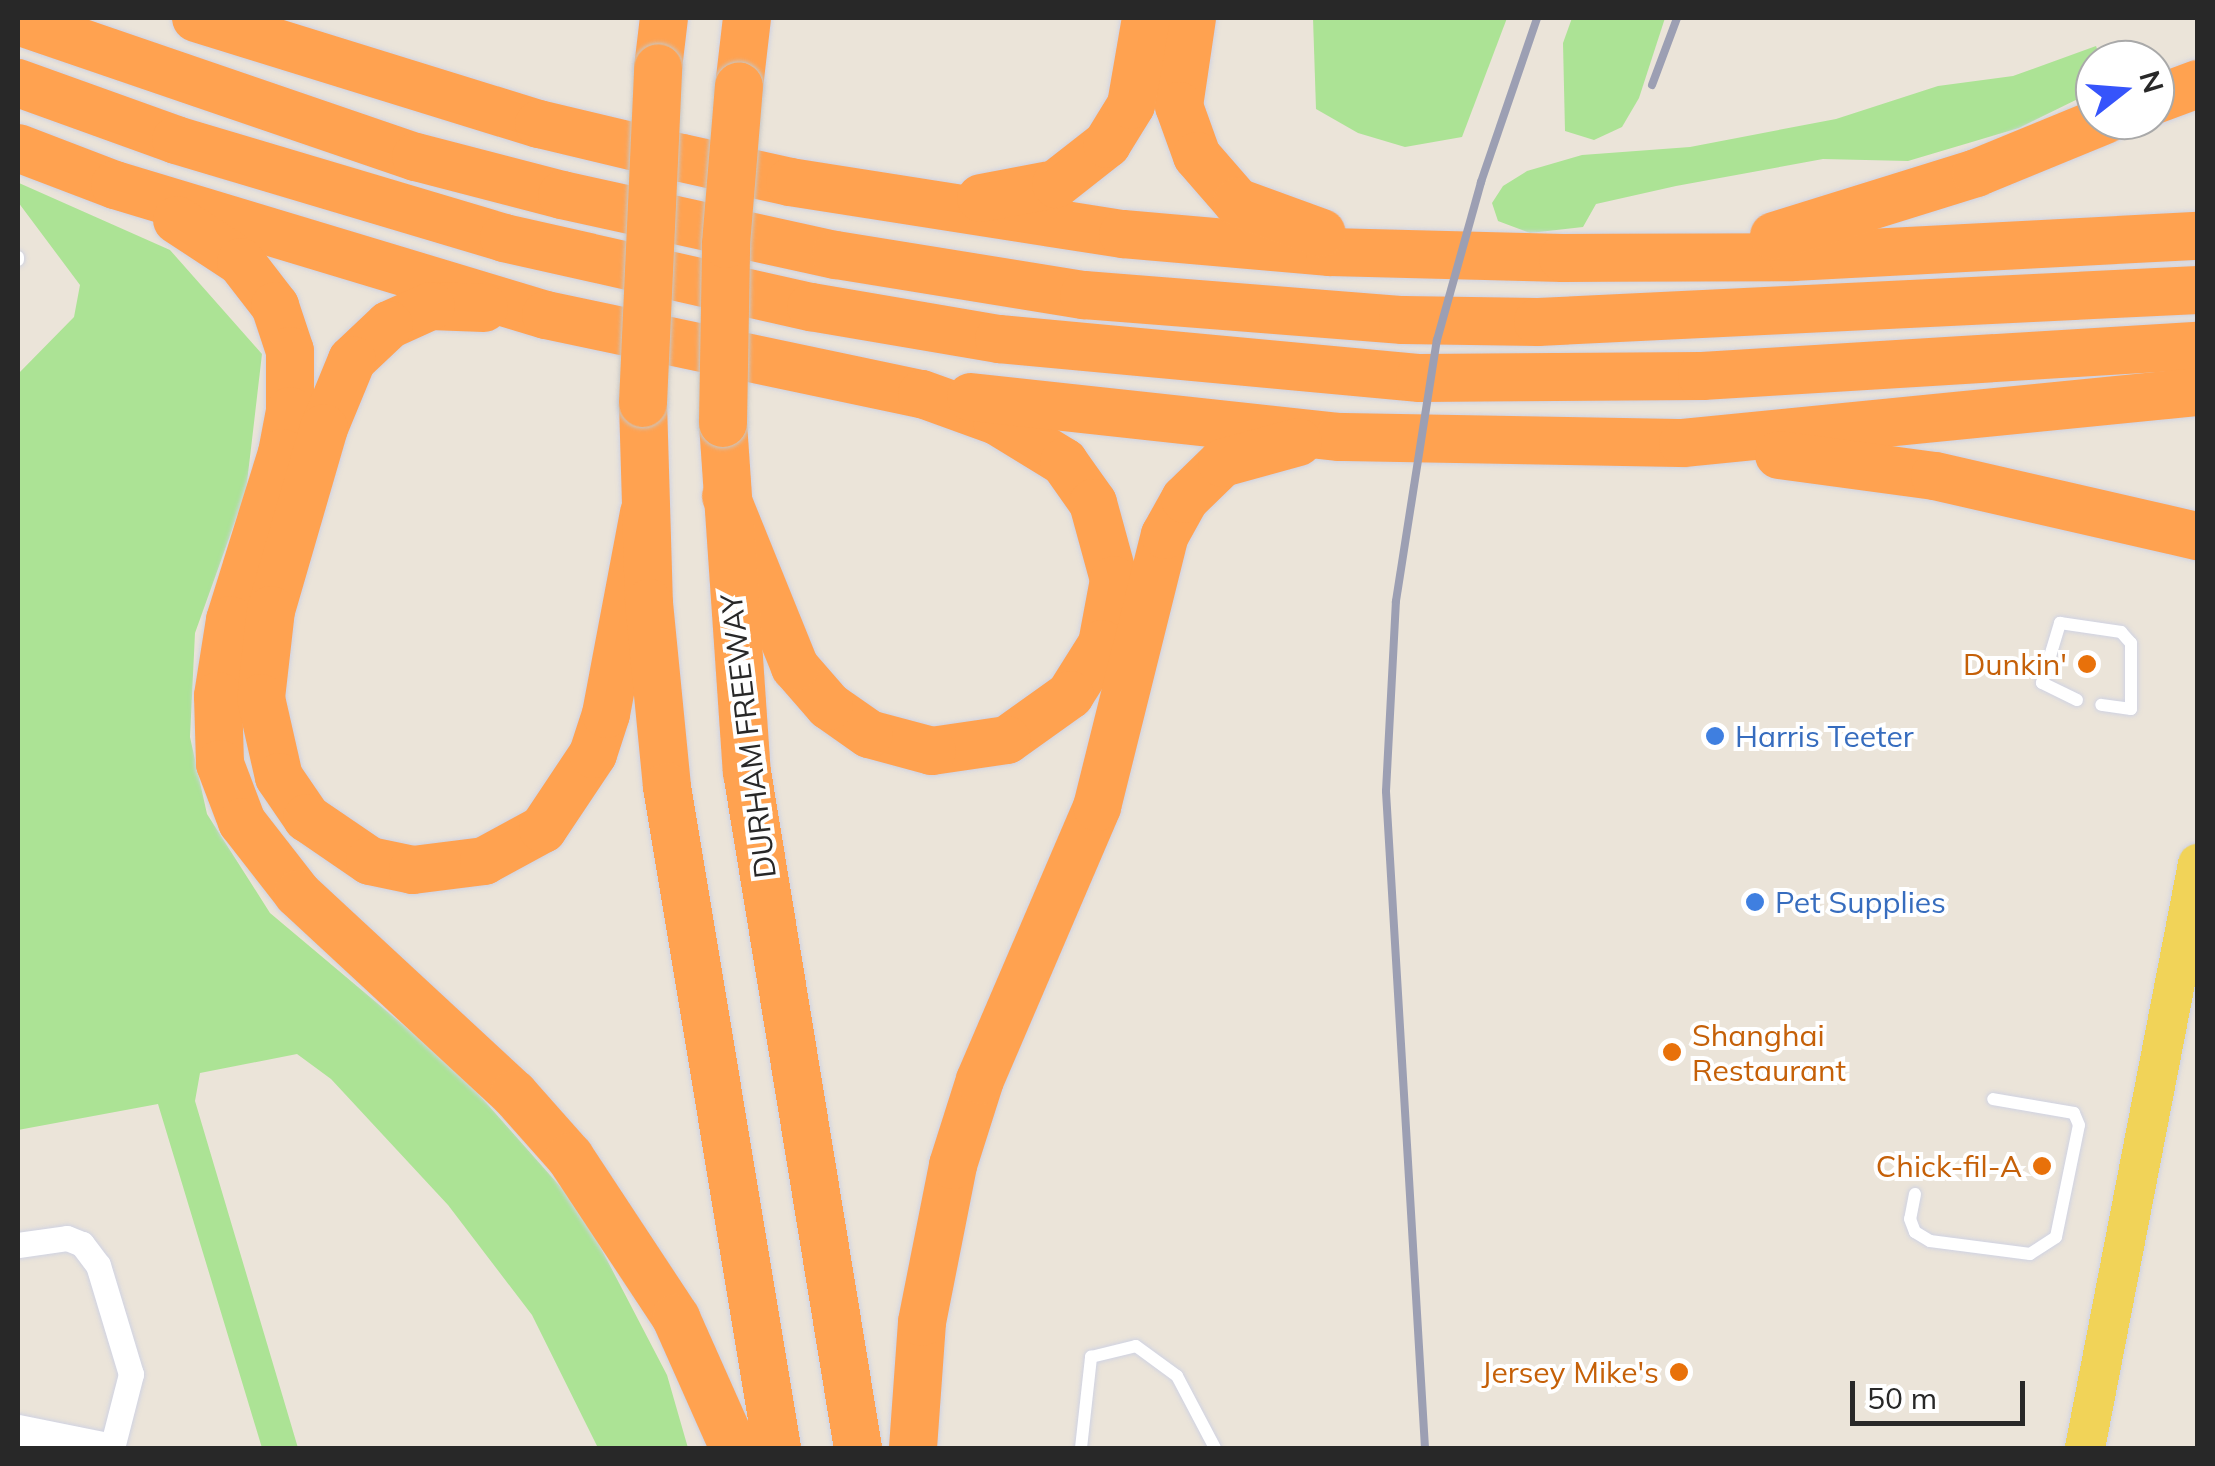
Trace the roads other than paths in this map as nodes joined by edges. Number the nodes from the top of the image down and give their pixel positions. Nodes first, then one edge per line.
1 (196, 18) edge
2 (275, 18) edge
3 (664, 18) edge
4 (748, 18) edge
5 (1146, 18) edge
6 (1192, 18) edge
7 (18, 22) edge
8 (350, 68) junction
9 (18, 83) edge
10 (2075, 131) edge
11 (18, 148) edge
12 (115, 185) junction
13 (906, 202) junction
14 (2198, 236) edge
15 (1428, 253) junction
16 (1658, 256) junction
17 (2198, 290) edge
18 (546, 316) junction
19 (2198, 346) edge
20 (2198, 392) edge
21 (922, 394) junction
22 (1340, 437) junction
23 (1683, 443) junction
24 (726, 496) junction
25 (644, 513) junction
26 (2198, 536) edge
27 (2078, 700) dead end
28 (2101, 704) dead end
29 (2198, 864) edge
30 (1993, 1099) dead end
31 (1915, 1194) dead end
32 (18, 1245) edge
33 (18, 1432) edge
34 (102, 1448) edge
35 (112, 1448) edge
36 (734, 1448) edge
37 (777, 1448) edge
38 (858, 1448) edge
39 (913, 1448) edge
40 (1081, 1448) edge
41 (1215, 1448) edge
42 (2085, 1448) edge

1 - 8 highway
2 - 8 highway
3 - 25 highway, bridge
4 - 24 highway, DURHAM FREEWAY, bridge
5 - 13 highway
6 - 15 highway
7 - 17 highway
8 - 13 highway
9 - 19 highway
10 - 16 highway
11 - 12 highway
12 - 18 highway
12 - 36 highway
13 - 15 highway
14 - 16 highway
15 - 16 highway
18 - 21 highway
18 - 25 highway
20 - 23 highway
21 - 22 highway
21 - 24 highway
22 - 23 highway
22 - 39 highway
23 - 26 highway
24 - 38 highway, DURHAM FREEWAY
25 - 37 highway
27 - 28 lane
29 - 42 main road
30 - 31 lane
32 - 35 street
33 - 34 street
40 - 41 lane

